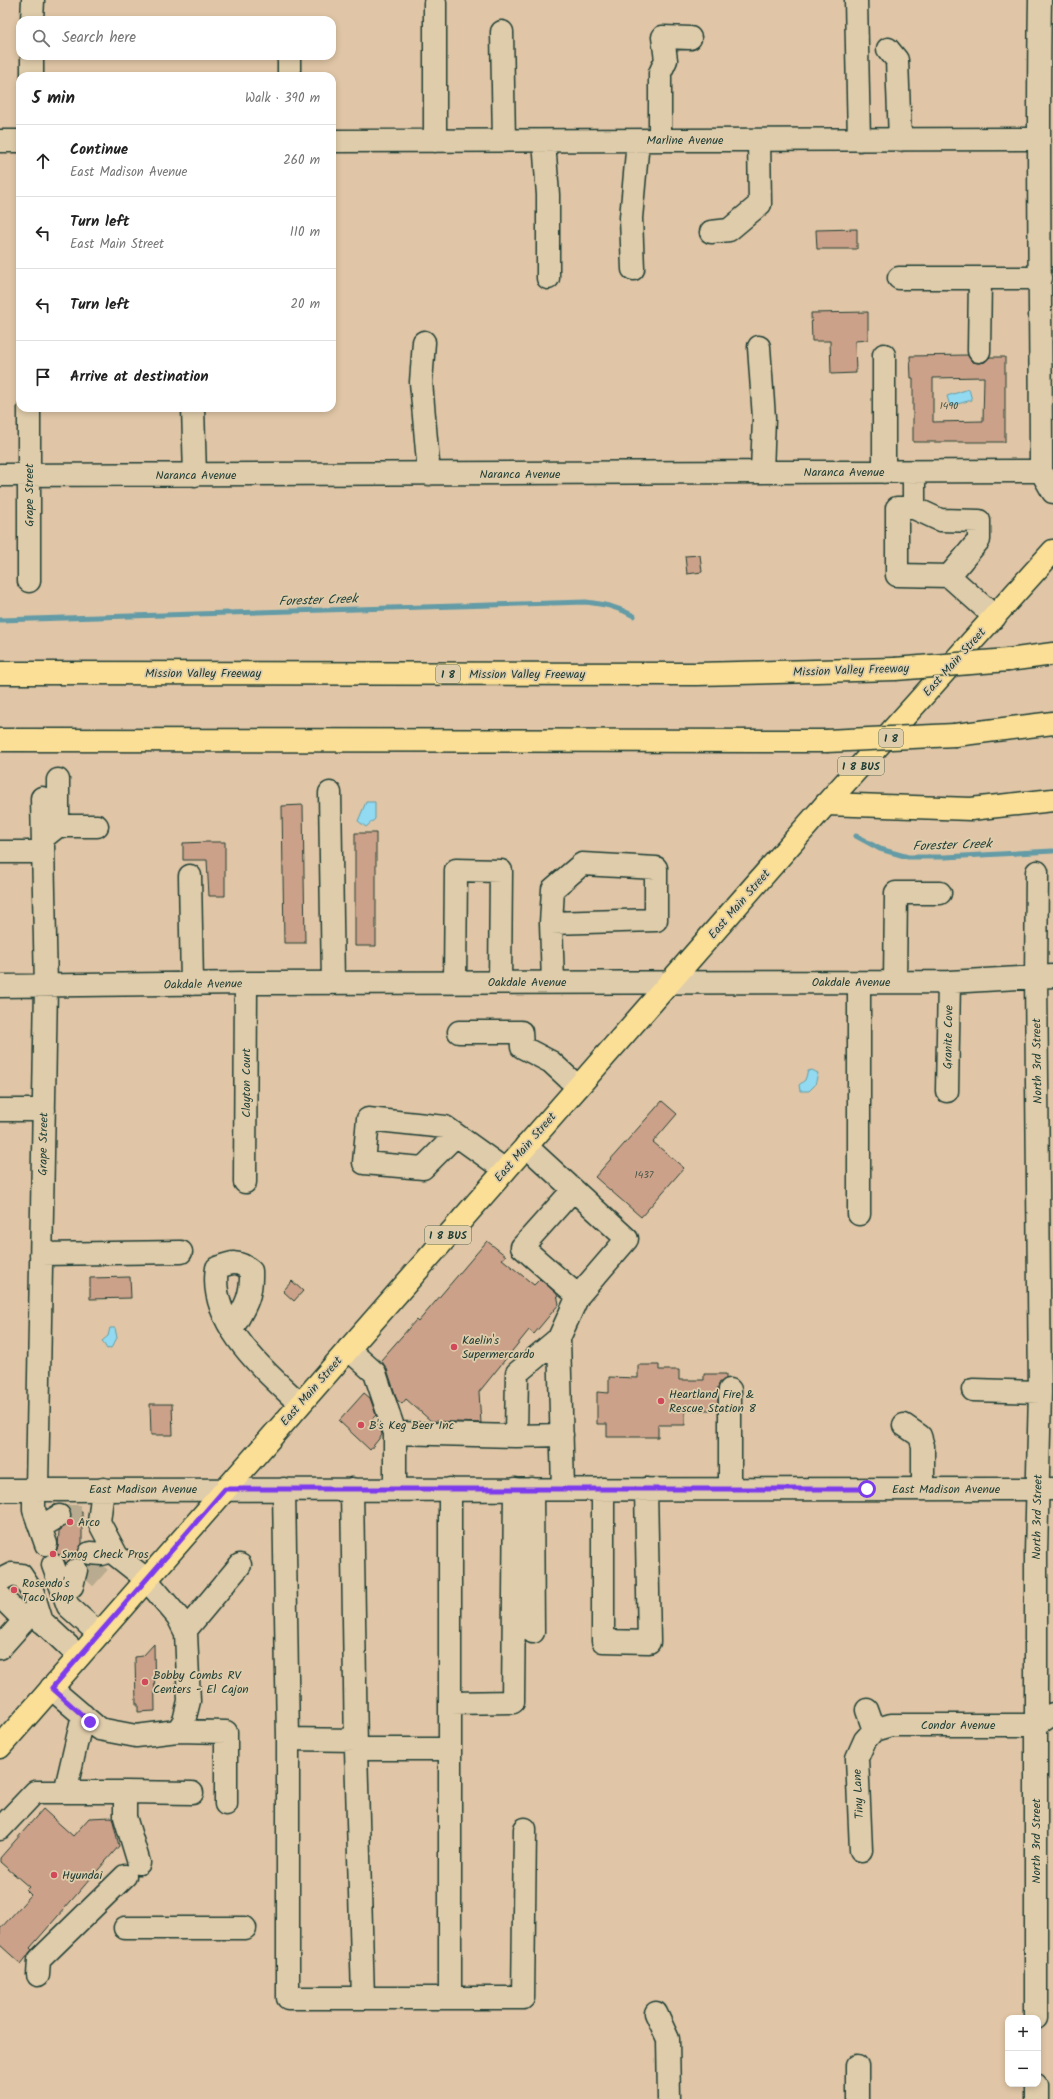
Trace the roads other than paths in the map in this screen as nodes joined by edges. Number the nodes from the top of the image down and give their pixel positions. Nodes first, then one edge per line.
1 (33, 0) edge
2 (856, 0) edge
3 (1040, 0) edge
4 (435, 3) dead end
5 (32, 16) edge
6 (502, 32) dead end
7 (690, 38) dead end
8 (888, 49) dead end
9 (32, 60) edge
10 (289, 60) edge
11 (32, 72) edge
12 (289, 72) edge
13 (1037, 139) junction
14 (544, 140) junction
15 (638, 140) junction
16 (660, 140) junction
17 (759, 140) junction
18 (859, 140) junction
19 (900, 140) junction
20 (0, 141) edge
21 (16, 141) edge
22 (336, 141) edge
23 (435, 141) junction
24 (504, 141) junction
25 (712, 232) dead end
26 (633, 269) dead end
27 (548, 278) dead end
28 (899, 278) dead end
29 (980, 278) junction
30 (1041, 278) junction
31 (424, 342) dead end
32 (759, 347) dead end
33 (978, 351) dead end
34 (884, 355) dead end
35 (29, 412) edge
36 (193, 412) edge
37 (1041, 471) junction
38 (762, 472) junction
39 (884, 472) junction
40 (914, 472) junction
41 (429, 474) junction
42 (0, 475) edge
43 (28, 475) junction
44 (196, 475) junction
45 (1053, 492) edge
46 (914, 508) junction
47 (1053, 551) edge
48 (949, 576) junction
49 (29, 581) dead end
50 (995, 617) junction
51 (1053, 654) edge
52 (0, 673) edge
53 (1053, 723) edge
54 (0, 740) edge
55 (58, 780) dead end
56 (330, 793) dead end
57 (42, 798) dead end
58 (1053, 800) edge
59 (826, 804) junction
60 (97, 826) dead end
61 (48, 839) junction
62 (0, 852) edge
63 (1037, 872) dead end
64 (190, 876) dead end
65 (940, 893) dead end
66 (551, 923) junction
67 (1045, 976) edge
68 (455, 982) junction
69 (500, 982) junction
70 (553, 982) junction
71 (670, 982) junction
72 (895, 982) junction
73 (949, 982) junction
74 (246, 983) junction
75 (333, 983) junction
76 (859, 983) junction
77 (192, 984) junction
78 (0, 986) edge
79 (46, 987) junction
80 (459, 1032) dead end
81 (578, 1087) junction
82 (947, 1091) dead end
83 (0, 1110) edge
84 (44, 1110) junction
85 (456, 1135) dead end
86 (526, 1146) junction
87 (505, 1170) junction
88 (245, 1182) dead end
89 (573, 1190) junction
90 (859, 1214) dead end
91 (181, 1252) dead end
92 (41, 1254) junction
93 (578, 1296) junction
94 (232, 1329) dead end
95 (560, 1338) junction
96 (348, 1349) junction
97 (730, 1390) dead end
98 (973, 1390) dead end
99 (1040, 1392) junction
100 (300, 1404) junction
101 (904, 1426) dead end
102 (395, 1433) junction
103 (516, 1436) junction
104 (562, 1436) junction
105 (923, 1488) junction
106 (36, 1489) junction
107 (103, 1489) junction
108 (225, 1489) junction
109 (284, 1489) junction
110 (352, 1489) junction
111 (395, 1489) junction
112 (450, 1489) junction
113 (523, 1489) junction
114 (563, 1489) junction
115 (603, 1489) junction
116 (646, 1489) junction
117 (730, 1489) junction
118 (1045, 1489) edge
119 (0, 1490) edge
120 (50, 1526) tunnel mouth
121 (53, 1565) dead end
122 (240, 1565) dead end
123 (0, 1580) edge
124 (146, 1580) junction
125 (0, 1596) edge
126 (33, 1621) junction
127 (185, 1631) junction
128 (533, 1632) dead end
129 (99, 1634) junction
130 (0, 1648) edge
131 (79, 1656) junction
132 (52, 1688) junction
133 (450, 1703) junction
134 (82, 1715) junction
135 (1044, 1720) edge
136 (868, 1726) joint
137 (176, 1731) junction
138 (288, 1739) junction
139 (356, 1745) junction
140 (0, 1747) edge
141 (450, 1750) junction
142 (65, 1792) junction
143 (125, 1792) junction
144 (192, 1793) dead end
145 (226, 1804) dead end
146 (0, 1829) edge
147 (525, 1829) dead end
148 (861, 1850) dead end
149 (1045, 1916) edge
150 (125, 1928) dead end
151 (245, 1928) dead end
152 (38, 1975) dead end
153 (363, 1998) junction
154 (450, 1998) junction
155 (656, 2013) dead end
156 (1036, 2015) edge
157 (857, 2066) dead end
158 (1036, 2087) edge
159 (669, 2099) edge
160 (857, 2099) edge
161 (1036, 2099) edge

1 - 5 street
2 - 18 street
3 - 13 street
4 - 23 street
6 - 24 street
7 - 16 street
8 - 19 street
9 - 11 street
10 - 12 street
13 - 19 street, Marline Avenue
13 - 30 street
14 - 15 street, Marline Avenue
14 - 24 street, Marline Avenue
14 - 27 street
15 - 16 street, Marline Avenue
15 - 26 street
16 - 17 street, Marline Avenue
17 - 18 street, Marline Avenue
17 - 25 street
18 - 19 street, Marline Avenue
20 - 21 street
22 - 23 street, Marline Avenue
23 - 24 street, Marline Avenue
28 - 29 street
29 - 30 street
29 - 33 street
30 - 37 street
31 - 41 street
32 - 38 street
34 - 39 street
35 - 43 street, Grape Street
36 - 44 street
37 - 40 street, Naranca Avenue
37 - 45 street
38 - 39 street, Naranca Avenue
38 - 41 street, Naranca Avenue
39 - 40 street, Naranca Avenue
40 - 46 street
41 - 44 street, Naranca Avenue
42 - 43 street, Naranca Avenue
43 - 44 street, Naranca Avenue
43 - 49 street, Grape Street
46 - 48 street
46 - 48 street
47 - 50 main road, East Main Street / I 8 BUS
48 - 50 street
50 - 59 main road, East Main Street / I 8 BUS
51 - 52 main road, Mission Valley Freeway / I 8, bridge
53 - 54 main road, I 8, bridge
55 - 61 street
56 - 75 street
57 - 61 street, Grape Street
58 - 59 main road
59 - 71 main road, East Main Street / I 8 BUS
60 - 61 street
61 - 62 street
61 - 79 street, Grape Street
63 - 67 street, North 3rd Street
64 - 77 street
65 - 72 street
66 - 66 street
66 - 70 street
67 - 73 street, Oakdale Avenue
67 - 99 street, North 3rd Street
68 - 69 street, Oakdale Avenue
68 - 69 street
68 - 75 street, Oakdale Avenue
69 - 70 street, Oakdale Avenue
70 - 71 street, Oakdale Avenue
71 - 76 street, Oakdale Avenue
71 - 81 main road, East Main Street / I 8 BUS
72 - 73 street, Oakdale Avenue
72 - 76 street, Oakdale Avenue
73 - 82 street, Granite Cove
74 - 75 street, Oakdale Avenue
74 - 77 street, Oakdale Avenue
74 - 88 street, Clayton Court
76 - 90 street
77 - 79 street, Oakdale Avenue
78 - 79 street, Oakdale Avenue
79 - 84 street, Grape Street
80 - 81 street
81 - 86 main road, East Main Street / I 8 BUS
83 - 84 street
84 - 92 street, Grape Street
85 - 87 street
86 - 87 main road, East Main Street / I 8 BUS
86 - 89 street
87 - 96 main road, East Main Street / I 8 BUS
89 - 93 street
89 - 93 street
91 - 92 street
92 - 106 street, Grape Street
93 - 95 street
94 - 100 street
95 - 103 street
95 - 104 street
96 - 100 main road, East Main Street / I 8 BUS
96 - 102 street
97 - 117 street
98 - 99 street
99 - 118 street, North 3rd Street
100 - 108 main road, East Main Street / I 8 BUS
101 - 105 street
102 - 103 street
102 - 111 street
103 - 104 street
104 - 114 street
105 - 117 street, East Madison Avenue
105 - 118 street, East Madison Avenue
106 - 107 street, East Madison Avenue
106 - 119 street, East Madison Avenue
106 - 120 street, Grape Street
107 - 108 street, East Madison Avenue
107 - 124 street
108 - 109 street, East Madison Avenue
108 - 124 main road, East Main Street / I 8 BUS
109 - 110 street, East Madison Avenue
109 - 138 street
110 - 111 street, East Madison Avenue
110 - 139 street
111 - 112 street, East Madison Avenue
112 - 113 street, East Madison Avenue
112 - 133 street
113 - 114 street, East Madison Avenue
113 - 128 street
113 - 133 street
114 - 115 street, East Madison Avenue
115 - 116 street, East Madison Avenue
115 - 116 street
116 - 117 street, East Madison Avenue
118 - 135 street, North 3rd Street
121 - 129 street
122 - 127 street
123 - 126 street
124 - 127 street
124 - 129 main road, East Main Street / I 8 BUS
125 - 126 street
126 - 130 street
126 - 131 street
127 - 137 street
129 - 131 main road, East Main Street / I 8 BUS
131 - 132 main road, East Main Street / I 8 BUS
132 - 134 street
132 - 140 main road, East Main Street / I 8 BUS
133 - 141 street
134 - 137 street
134 - 142 street
135 - 136 street, Condor Avenue
135 - 149 street, North 3rd Street
136 - 148 street, Tiny Lane
137 - 145 street
138 - 139 street
138 - 153 street
139 - 141 street
139 - 153 street
141 - 154 street
142 - 143 street
142 - 146 street
143 - 144 street
143 - 152 street
147 - 154 street
149 - 156 street, North 3rd Street
150 - 151 street
153 - 154 street
155 - 159 street
157 - 160 street
158 - 161 street

